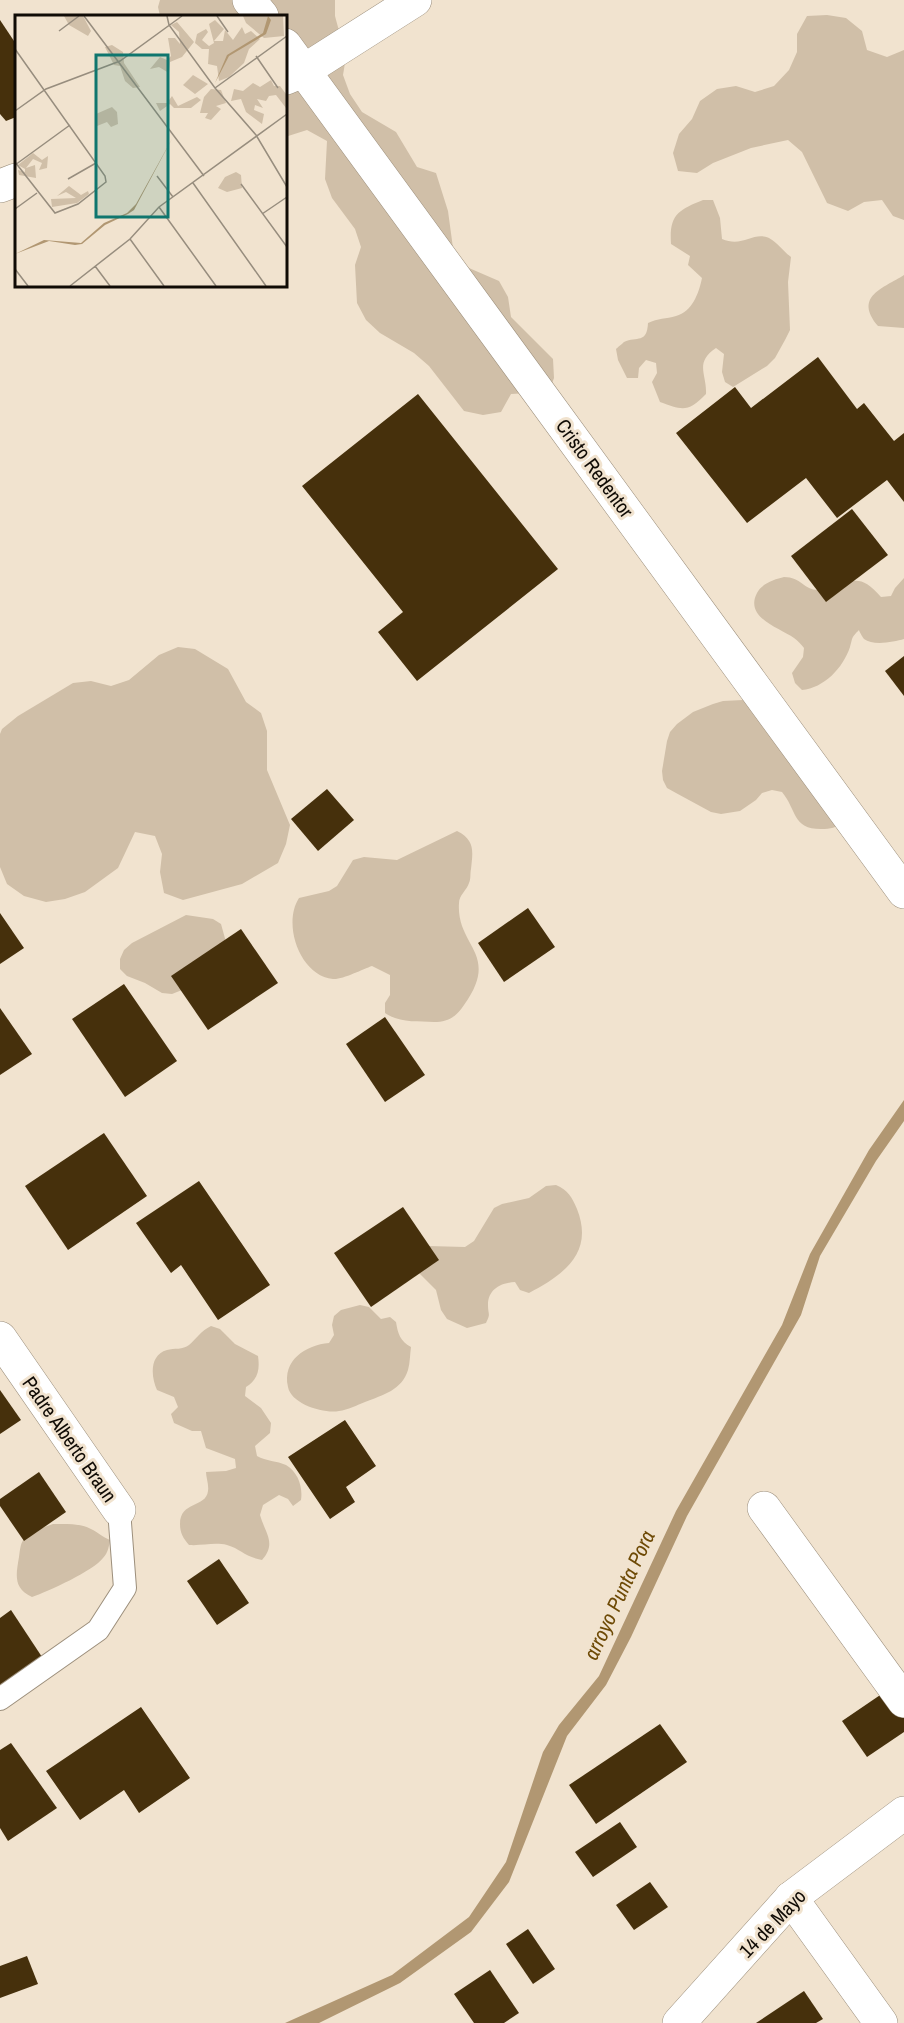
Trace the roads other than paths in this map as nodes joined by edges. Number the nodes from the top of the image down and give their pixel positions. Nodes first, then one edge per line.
1 (249, 0) edge
2 (415, 0) edge
3 (261, 15) edge
4 (286, 48) edge
5 (295, 74) edge
6 (15, 180) edge
7 (0, 186) edge
8 (904, 892) edge
9 (1, 1341) edge
10 (764, 1508) dead end
11 (119, 1510) joint
12 (0, 1699) edge
13 (904, 1701) edge
14 (904, 1813) edge
15 (791, 1898) junction
16 (679, 2023) edge
17 (881, 2023) edge

1 - 3 street
2 - 5 street
4 - 5 street, Cristo Redentor
5 - 8 street, Cristo Redentor
6 - 7 street
9 - 11 street, Padre Alberto Braun
10 - 13 street
11 - 12 lane
14 - 15 street, 14 de Mayo
15 - 16 street, 14 de Mayo
15 - 17 street

